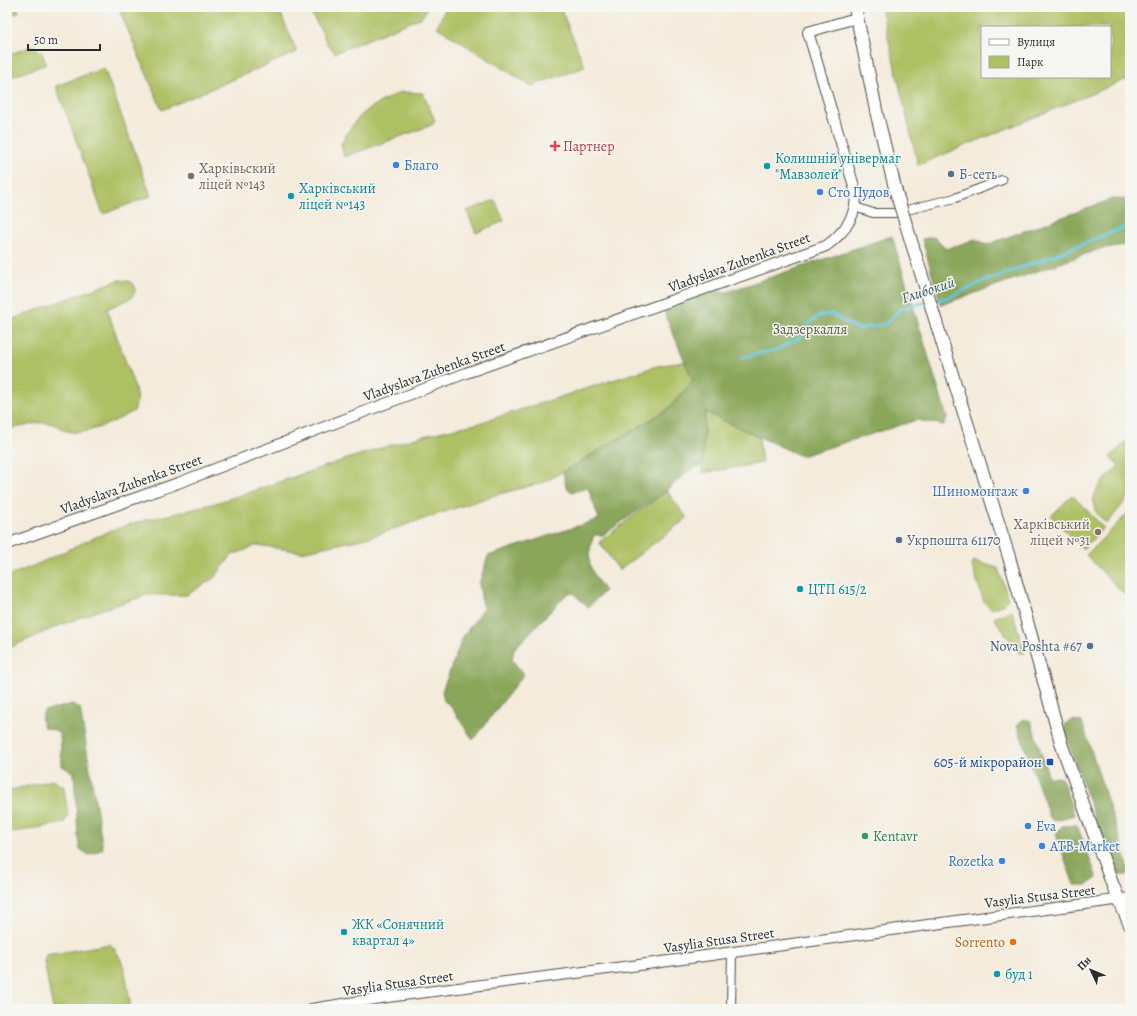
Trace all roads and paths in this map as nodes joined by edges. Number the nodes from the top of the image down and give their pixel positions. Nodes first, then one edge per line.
1 (856, 13) edge
2 (1002, 180) dead end
3 (855, 207) junction
4 (7, 544) edge
5 (1124, 899) edge
6 (1130, 925) edge
7 (732, 952) junction
8 (360, 1006) edge
9 (312, 1009) edge
10 (731, 1009) edge

1 - 3 street
1 - 5 main road, bridge
2 - 3 street
3 - 4 street, Vladyslava Zubenka Street
5 - 6 main road
5 - 7 street, Vasylia Stusa Street
7 - 8 street, Vasylia Stusa Street
7 - 10 street
8 - 9 street, Vasylia Stusa Street

